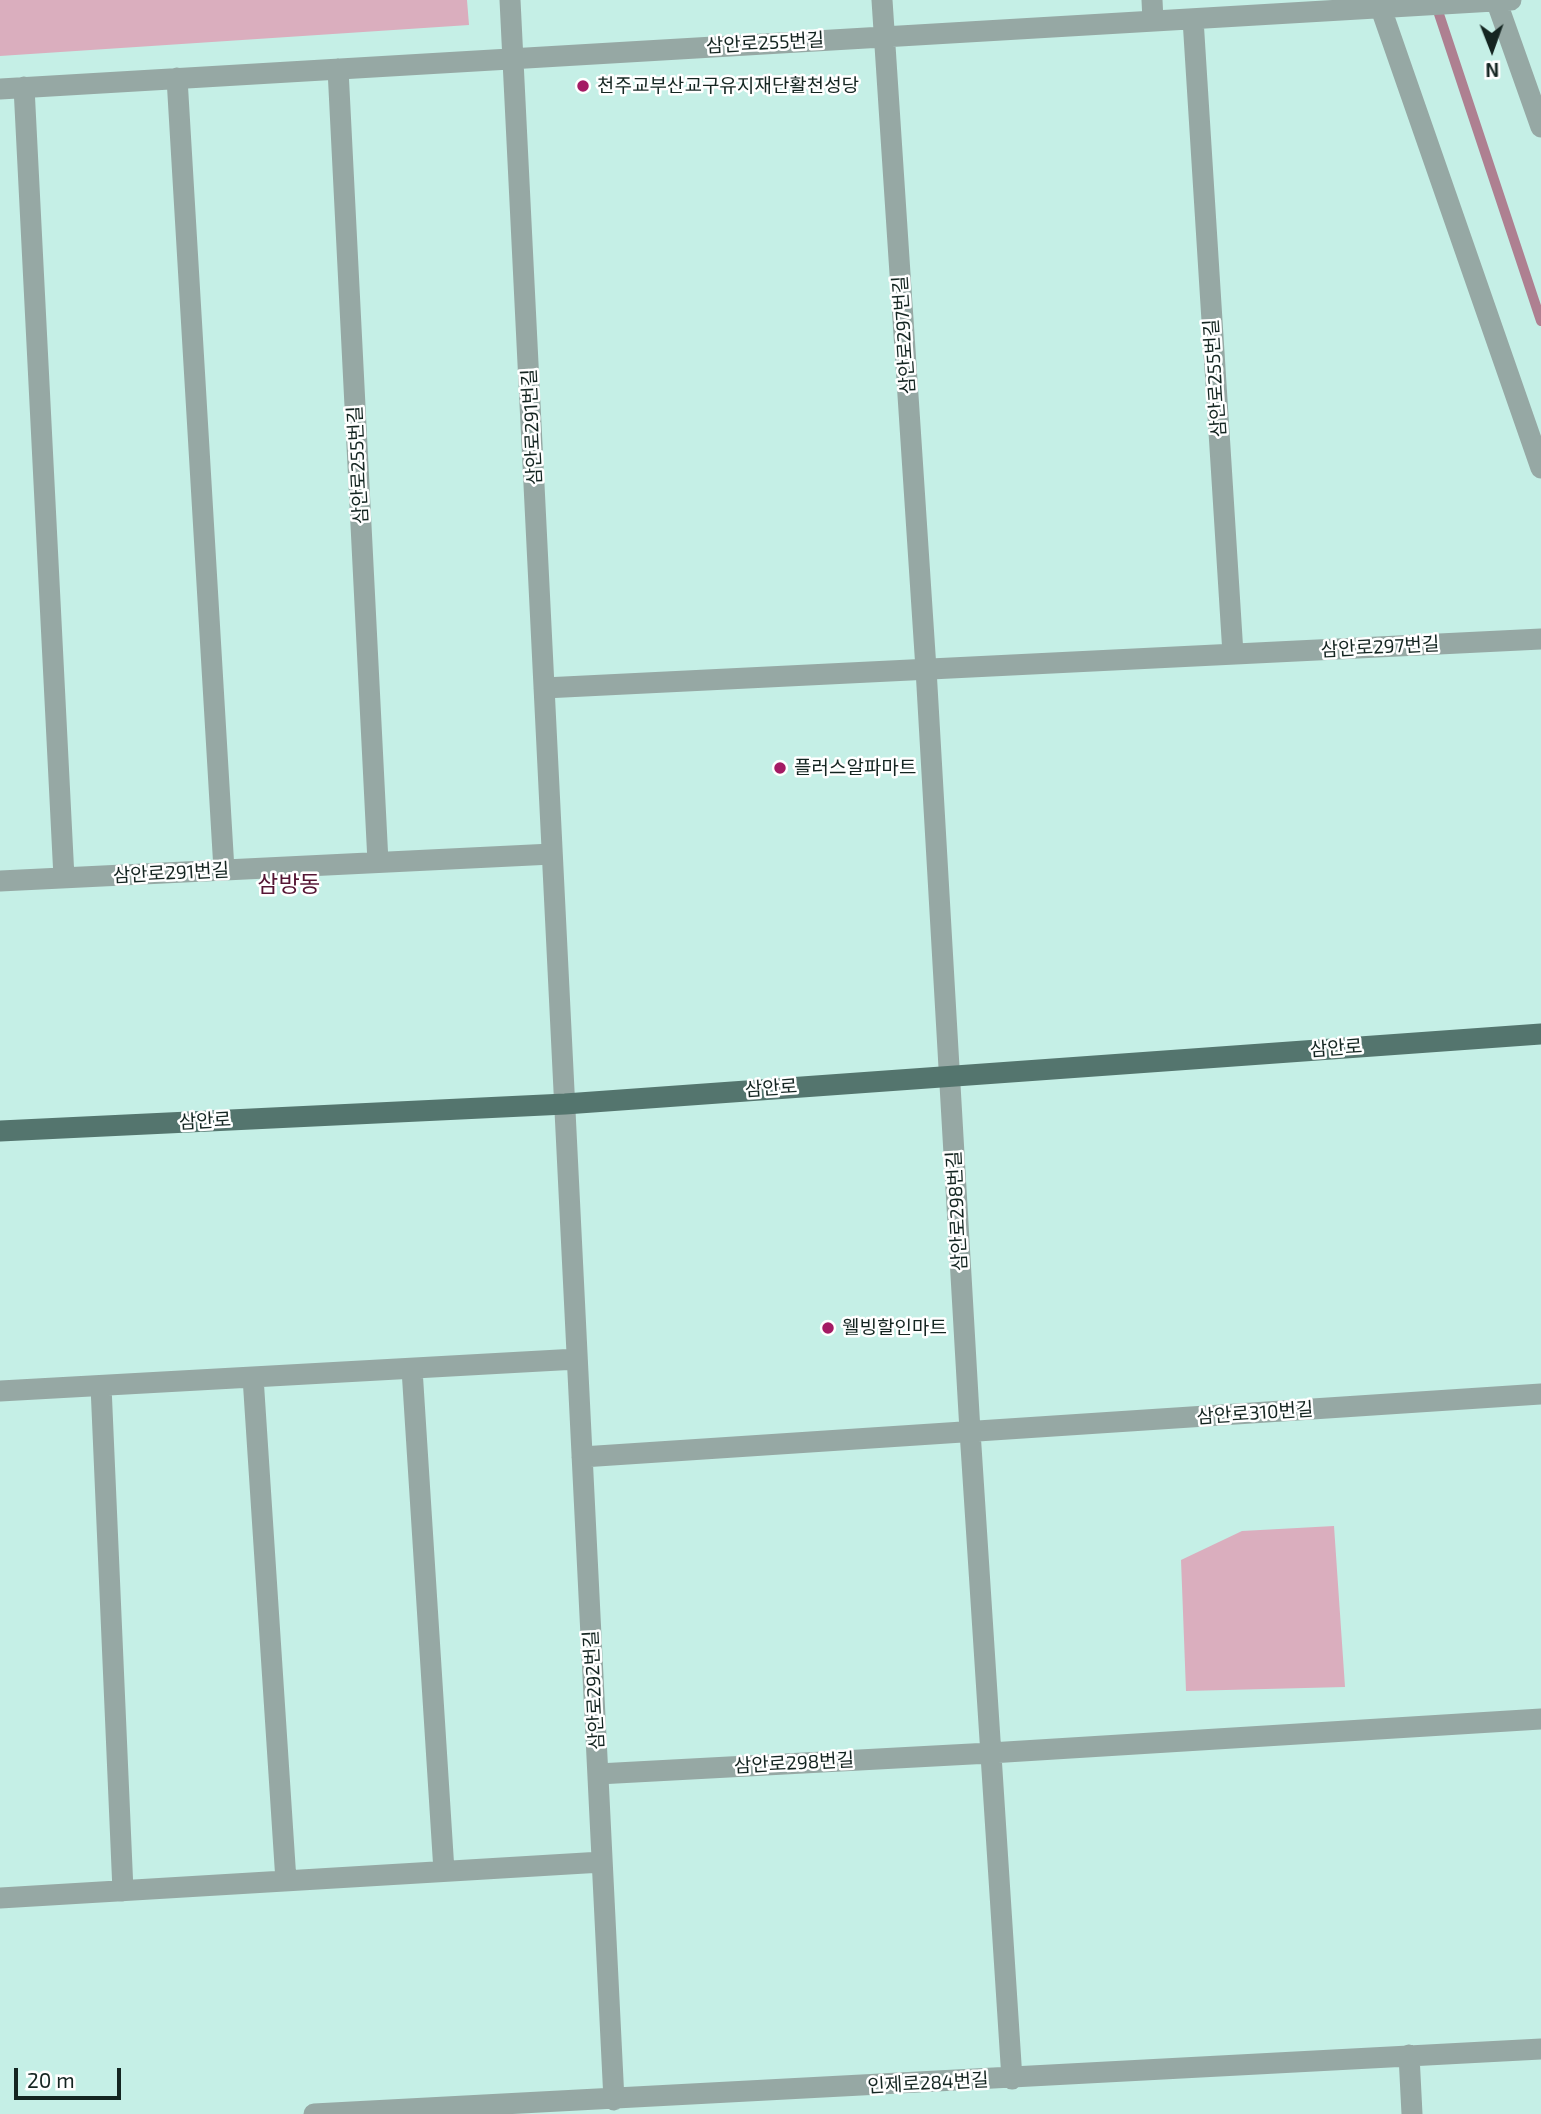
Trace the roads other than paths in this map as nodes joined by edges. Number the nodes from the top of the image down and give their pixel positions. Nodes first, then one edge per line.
1 (510, 0) edge
2 (882, 0) edge
3 (1511, 0) edge
4 (1491, 1) edge
5 (1384, 5) edge
6 (1153, 11) edge
7 (1193, 19) junction
8 (884, 37) junction
9 (514, 58) junction
10 (338, 69) junction
11 (177, 78) junction
12 (24, 87) junction
13 (0, 89) edge
14 (1541, 127) edge
15 (1541, 468) edge
16 (1541, 639) edge
17 (1233, 654) junction
18 (926, 669) junction
19 (544, 688) junction
20 (552, 854) junction
21 (378, 862) junction
22 (224, 870) junction
23 (64, 878) junction
24 (0, 881) edge
25 (1541, 1034) edge
26 (949, 1075) junction
27 (565, 1104) junction
28 (0, 1131) edge
29 (577, 1359) junction
30 (412, 1369) junction
31 (253, 1377) junction
32 (101, 1386) junction
33 (0, 1391) edge
34 (1541, 1394) edge
35 (970, 1431) junction
36 (582, 1457) junction
37 (1541, 1718) edge
38 (990, 1753) junction
39 (598, 1774) junction
40 (602, 1862) junction
41 (444, 1871) junction
42 (286, 1881) junction
43 (123, 1891) junction
44 (0, 1898) edge
45 (1541, 2049) edge
46 (1409, 2055) junction
47 (1012, 2079) junction
48 (614, 2100) junction
49 (314, 2114) edge
50 (1412, 2114) edge

1 - 9 street, 삼안로291번길
2 - 8 street, 삼안로297번길
3 - 4 street, 삼안로255번길
4 - 5 street, 삼안로255번길
4 - 14 street
5 - 7 street, 삼안로255번길
5 - 15 street
6 - 7 street, 삼안로255번길
6 - 8 street, 삼안로255번길
7 - 17 street, 삼안로255번길
8 - 9 street, 삼안로255번길
8 - 18 street, 삼안로297번길
9 - 10 street, 삼안로255번길
9 - 19 street, 삼안로291번길
10 - 11 street, 삼안로255번길
10 - 21 street, 삼안로255번길
11 - 12 street, 삼안로255번길
11 - 22 street
12 - 13 street, 삼안로255번길
12 - 23 street
16 - 17 street, 삼안로297번길
17 - 18 street, 삼안로297번길
18 - 19 street
18 - 26 street, 삼안로297번길
19 - 20 street, 삼안로291번길
20 - 21 street, 삼안로291번길
20 - 27 street, 삼안로291번길
21 - 22 street, 삼안로291번길
22 - 23 street, 삼안로291번길
23 - 24 street, 삼안로291번길
25 - 26 main road, 삼안로
26 - 27 main road, 삼안로
26 - 35 street, 삼안로298번길
27 - 28 main road, 삼안로
27 - 29 street, 삼안로292번길
29 - 30 street
29 - 36 street, 삼안로292번길
30 - 31 street
30 - 41 street
31 - 32 street
31 - 42 street
32 - 33 street
32 - 43 street
34 - 35 street, 삼안로310번길
35 - 36 street
35 - 38 street, 삼안로298번길
36 - 39 street, 삼안로292번길
37 - 38 street
38 - 39 street, 삼안로298번길
38 - 47 street, 삼안로298번길
39 - 40 street, 삼안로292번길
40 - 41 street
40 - 48 street, 삼안로292번길
41 - 42 street
42 - 43 street
43 - 44 street
45 - 46 street, 인제로284번길
46 - 47 street, 인제로284번길
46 - 50 street
47 - 48 street, 인제로284번길
48 - 49 street, 인제로284번길

